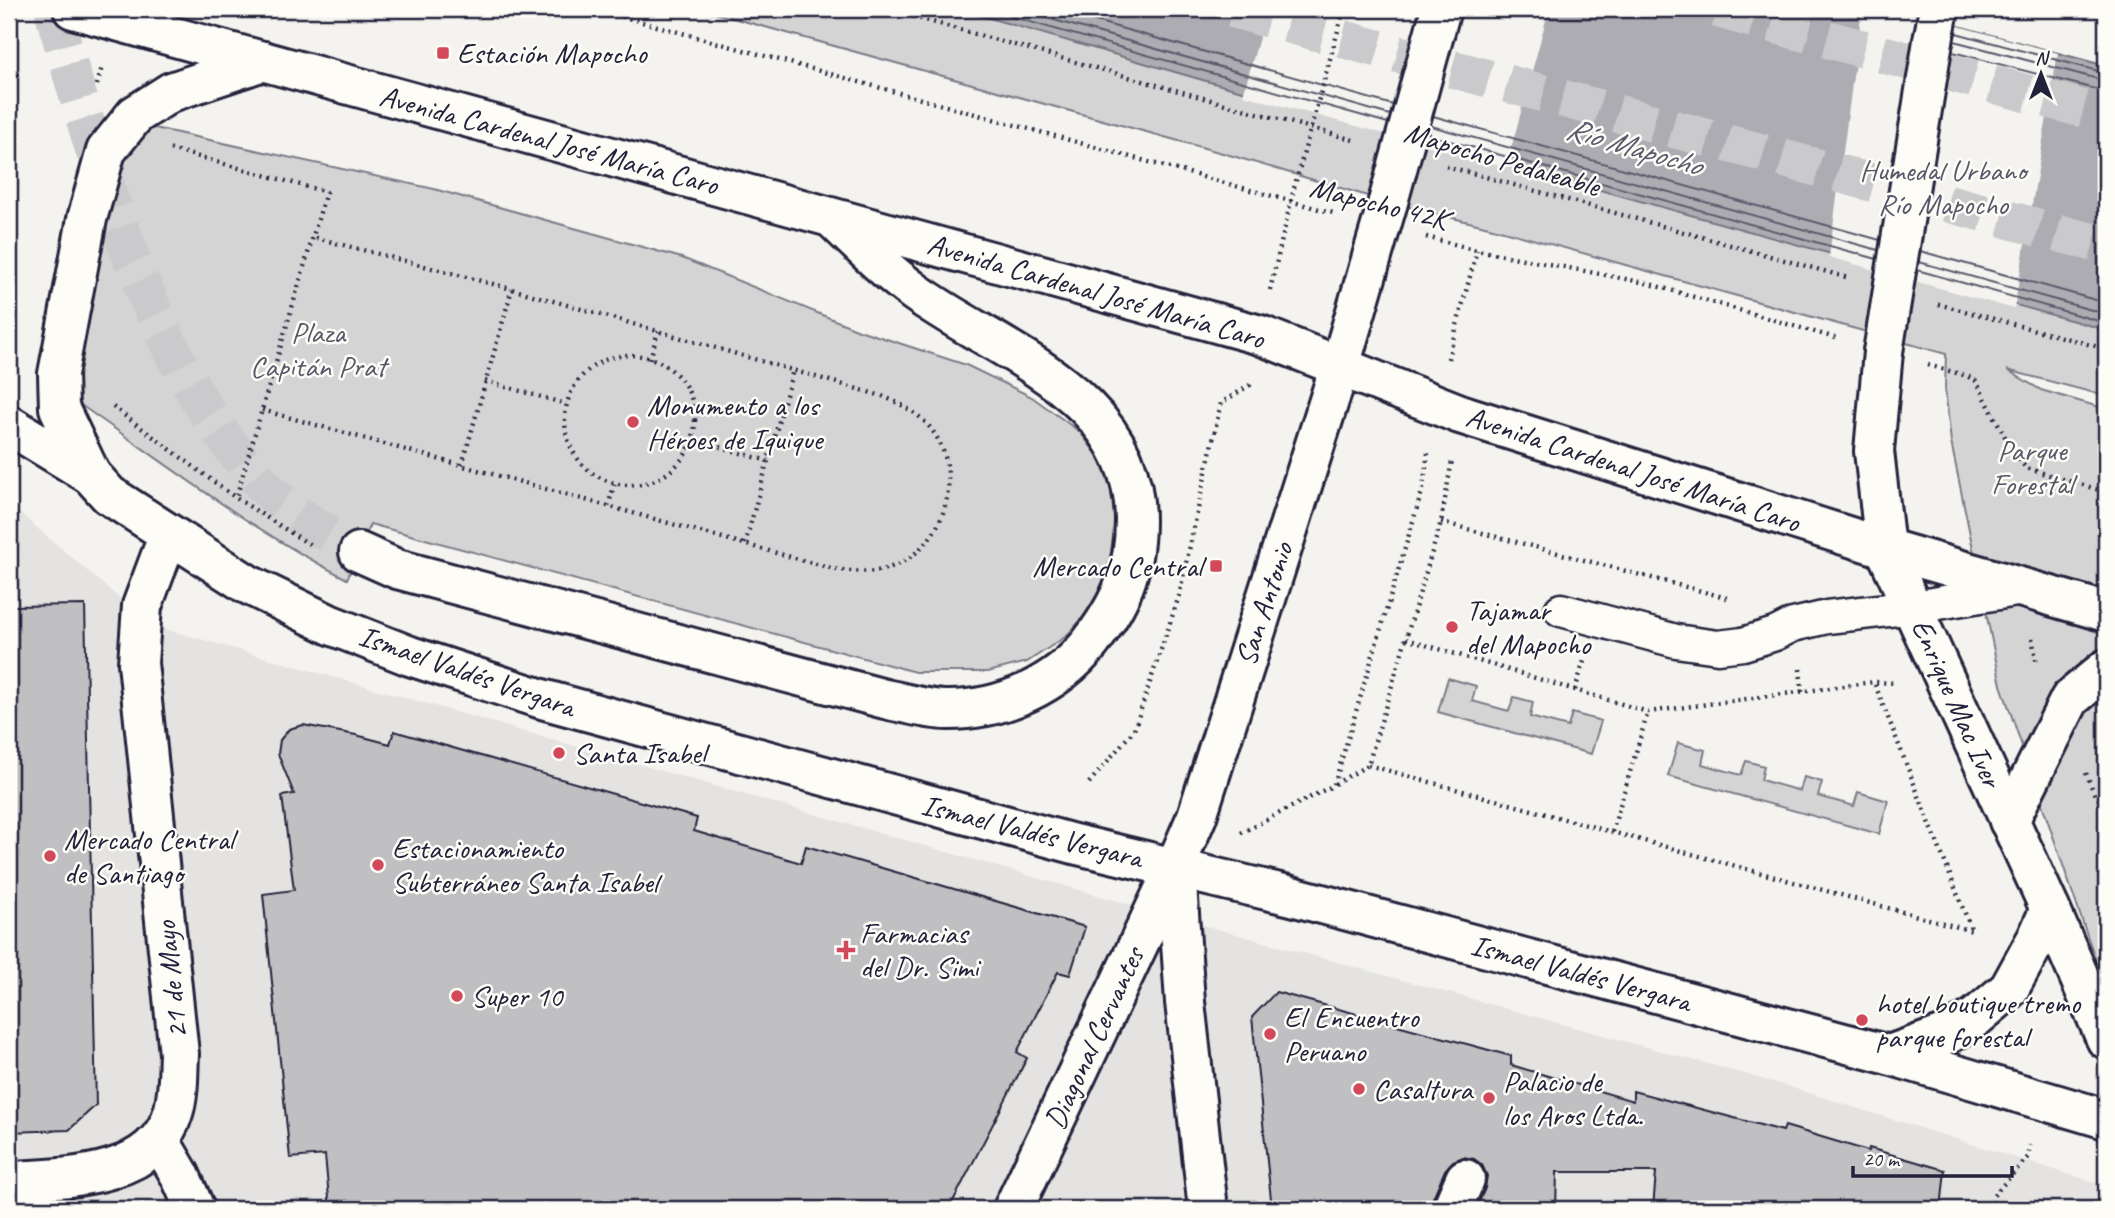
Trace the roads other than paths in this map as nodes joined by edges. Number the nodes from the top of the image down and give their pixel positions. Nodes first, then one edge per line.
1 (73, 9) edge
2 (1441, 9) edge
3 (1936, 25) edge
4 (263, 61) junction
5 (832, 218) junction
6 (1340, 366) junction
7 (9, 425) edge
8 (91, 475) junction
9 (169, 534) junction
10 (1885, 548) junction
11 (359, 552) tunnel mouth
12 (2025, 589) junction
13 (1914, 607) junction
14 (1562, 610) dead end
15 (2106, 612) edge
16 (2106, 669) edge
17 (2009, 821) junction
18 (1175, 867) junction
19 (2050, 909) junction
20 (2106, 1040) edge
21 (1889, 1055) junction
22 (2106, 1119) edge
23 (160, 1140) junction
24 (9, 1181) edge
25 (195, 1209) edge
26 (1013, 1209) edge
27 (1208, 1209) edge

1 - 4 main road, Avenida Cardenal José María Caro
2 - 6 main road, San Antonio, bridge
3 - 10 main road, Enrique Mac Iver, bridge
4 - 5 main road, Avenida Cardenal José María Caro
4 - 8 main road
5 - 6 main road, Avenida Cardenal José María Caro
5 - 11 main road
6 - 10 main road, Avenida Cardenal José María Caro
6 - 18 main road, San Antonio
7 - 8 main road, Ismael Valdés Vergara
8 - 9 main road, Ismael Valdés Vergara
9 - 18 main road, Ismael Valdés Vergara
9 - 23 main road, 21 de Mayo
10 - 12 main road, Avenida Cardenal José María Caro
10 - 13 main road, Enrique Mac Iver
12 - 13 lane
12 - 15 main road, Avenida Cardenal José María Caro
13 - 14 lane
13 - 17 main road, Enrique Mac Iver
16 - 17 main road
17 - 19 main road, Enrique Mac Iver
18 - 21 main road, Ismael Valdés Vergara
18 - 26 main road, Diagonal Cervantes
18 - 27 main road, San Antonio
19 - 20 main road, Enrique Mac Iver
19 - 21 main road
21 - 22 main road, Ismael Valdés Vergara
23 - 24 main road
23 - 25 main road

